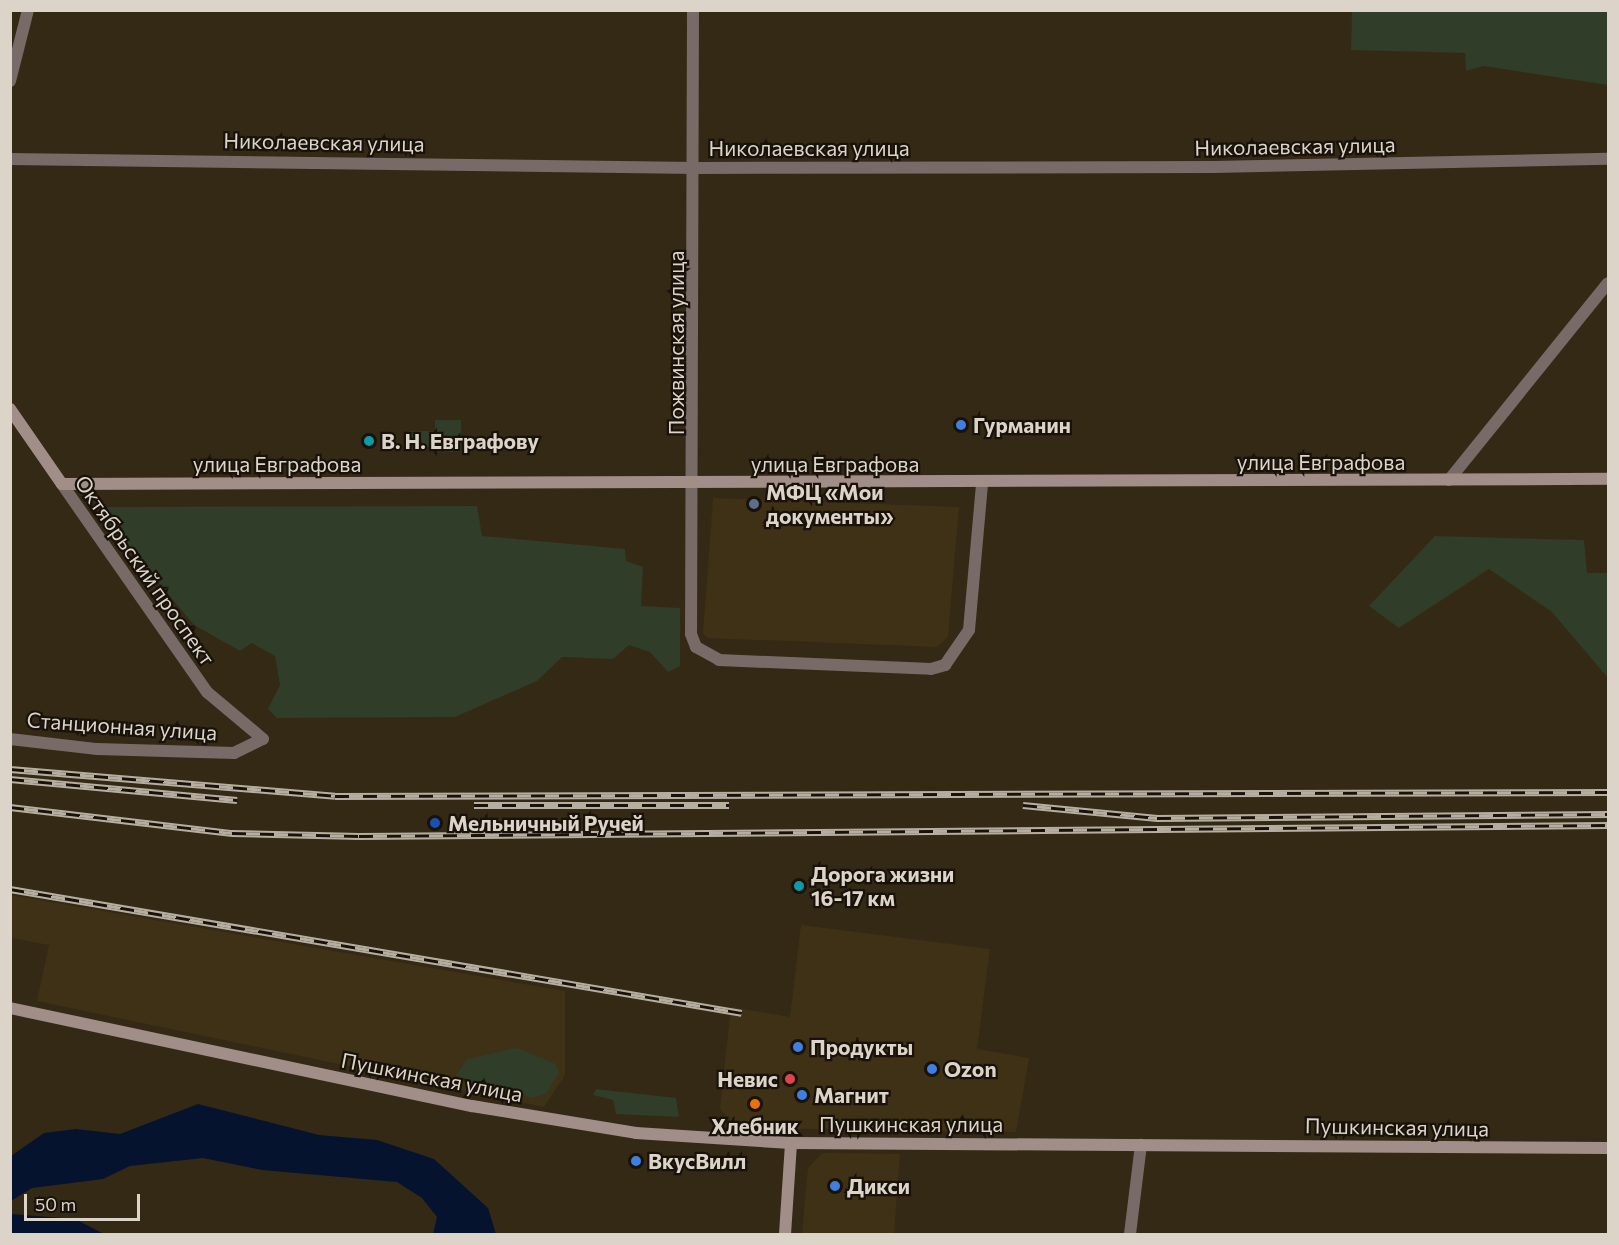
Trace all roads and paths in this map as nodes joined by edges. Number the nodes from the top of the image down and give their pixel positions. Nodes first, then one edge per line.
1 (28, 10) edge
2 (693, 10) edge
3 (10, 81) edge
4 (10, 159) edge
5 (1608, 159) edge
6 (696, 168) junction
7 (1608, 283) edge
8 (10, 409) edge
9 (1608, 479) edge
10 (1449, 480) junction
11 (693, 483) junction
12 (982, 483) junction
13 (62, 484) junction
14 (10, 739) edge
15 (263, 739) joint
16 (10, 1008) edge
17 (791, 1143) junction
18 (1141, 1145) junction
19 (1608, 1148) edge
20 (785, 1234) edge
21 (1130, 1234) edge

1 - 3 street
2 - 6 street, Пожвинская улица
4 - 6 street, Николаевская улица
5 - 6 street, Николаевская улица
6 - 11 street, Пожвинская улица
7 - 10 street
8 - 13 street, Октябрьский проспект
9 - 10 street, улица Евграфова
10 - 12 street, улица Евграфова
11 - 12 street, улица Евграфова
11 - 12 street, Пожвинская улица
11 - 13 street, улица Евграфова
13 - 15 street, Октябрьский проспект
14 - 15 street, Станционная улица
16 - 17 street, Пушкинская улица
17 - 18 street, Пушкинская улица
17 - 20 street
18 - 19 street, Пушкинская улица
18 - 21 street

